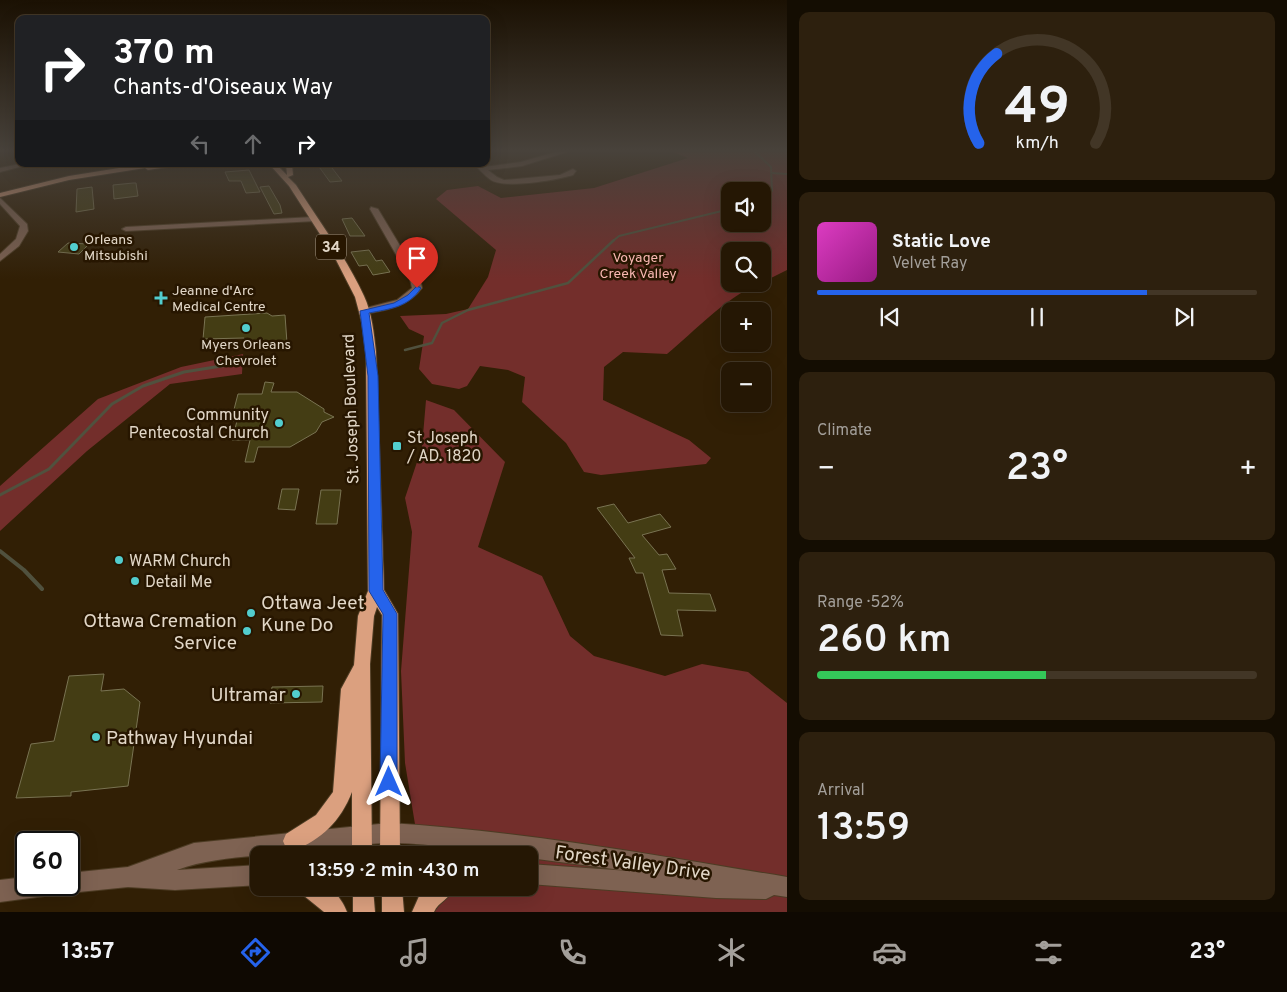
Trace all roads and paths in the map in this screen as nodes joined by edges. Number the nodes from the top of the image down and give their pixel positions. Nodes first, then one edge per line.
1 (297, 194) edge
2 (0, 200) edge
3 (374, 210) dead end
4 (313, 219) junction
5 (126, 229) dead end
6 (0, 258) edge
7 (365, 311) junction
8 (376, 591) junction
9 (362, 664) junction
10 (389, 833) junction
11 (293, 841) junction
12 (362, 845) edge
13 (390, 846) edge
14 (538, 875) edge
15 (250, 876) edge
16 (128, 877) junction
17 (80, 882) edge
18 (787, 888) edge
19 (15, 889) edge
20 (0, 891) edge
21 (321, 896) edge
22 (363, 896) edge
23 (392, 896) edge
24 (434, 896) edge
25 (336, 912) edge
26 (364, 912) edge
27 (393, 912) edge
28 (424, 912) edge

1 - 4 main road, St. Joseph Boulevard / 34
2 - 6 street
3 - 7 street
4 - 5 street
4 - 7 main road, St. Joseph Boulevard / 34
7 - 8 main road, St. Joseph Boulevard / 34
8 - 9 main road, St. Joseph Boulevard / 34
8 - 10 main road
9 - 11 main road
9 - 12 main road, St. Joseph Boulevard / 34
10 - 12 street, Forest Valley Drive
10 - 13 main road
10 - 18 street, Forest Valley Drive
11 - 12 street, Forest Valley Drive
11 - 16 street, Forest Valley Drive
14 - 18 street, Forest Valley Drive
15 - 16 street
16 - 17 street
19 - 20 street
21 - 25 main road
22 - 26 main road
23 - 27 main road
24 - 28 main road

